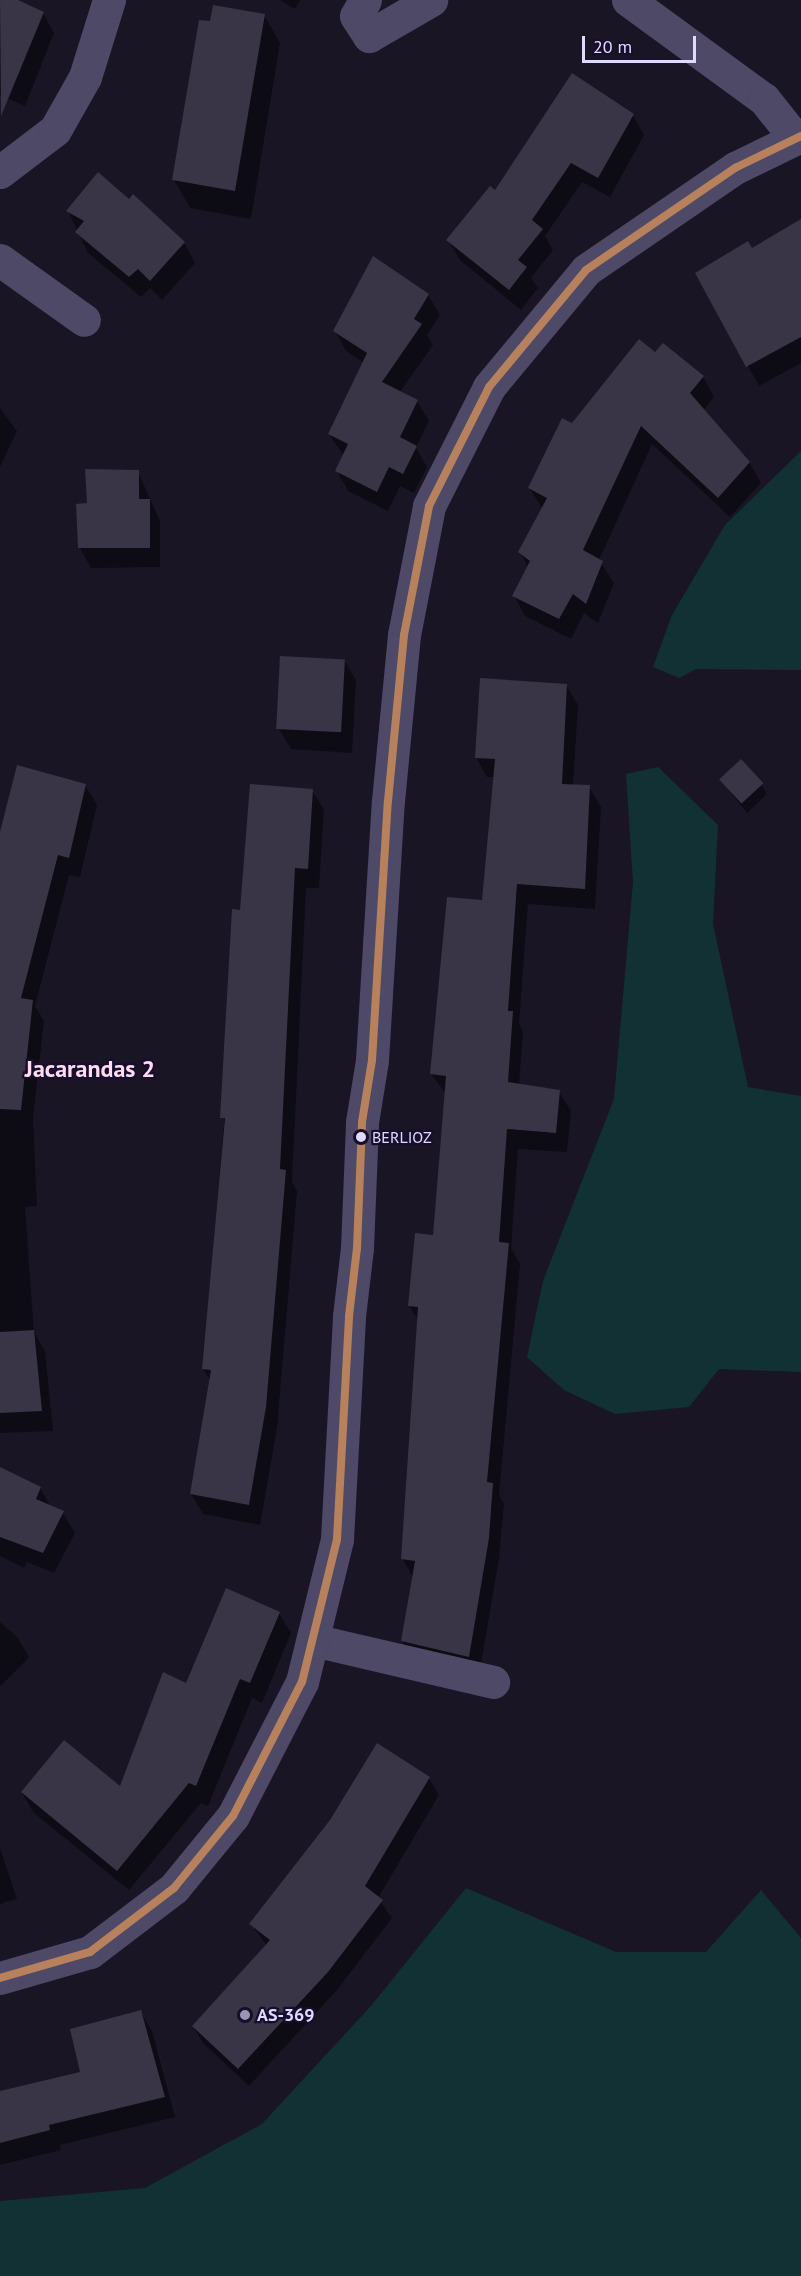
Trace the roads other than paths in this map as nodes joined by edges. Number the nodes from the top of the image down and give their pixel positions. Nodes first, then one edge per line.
1 (109, 0) edge
2 (365, 0) edge
3 (430, 0) edge
4 (628, 0) edge
5 (798, 137) edge
6 (0, 172) edge
7 (0, 260) edge
8 (84, 320) dead end
9 (314, 1640) junction
10 (493, 1682) dead end
11 (0, 1978) edge

1 - 6 street
2 - 3 street
4 - 5 street
5 - 9 street
7 - 8 street
9 - 10 street
9 - 11 street

